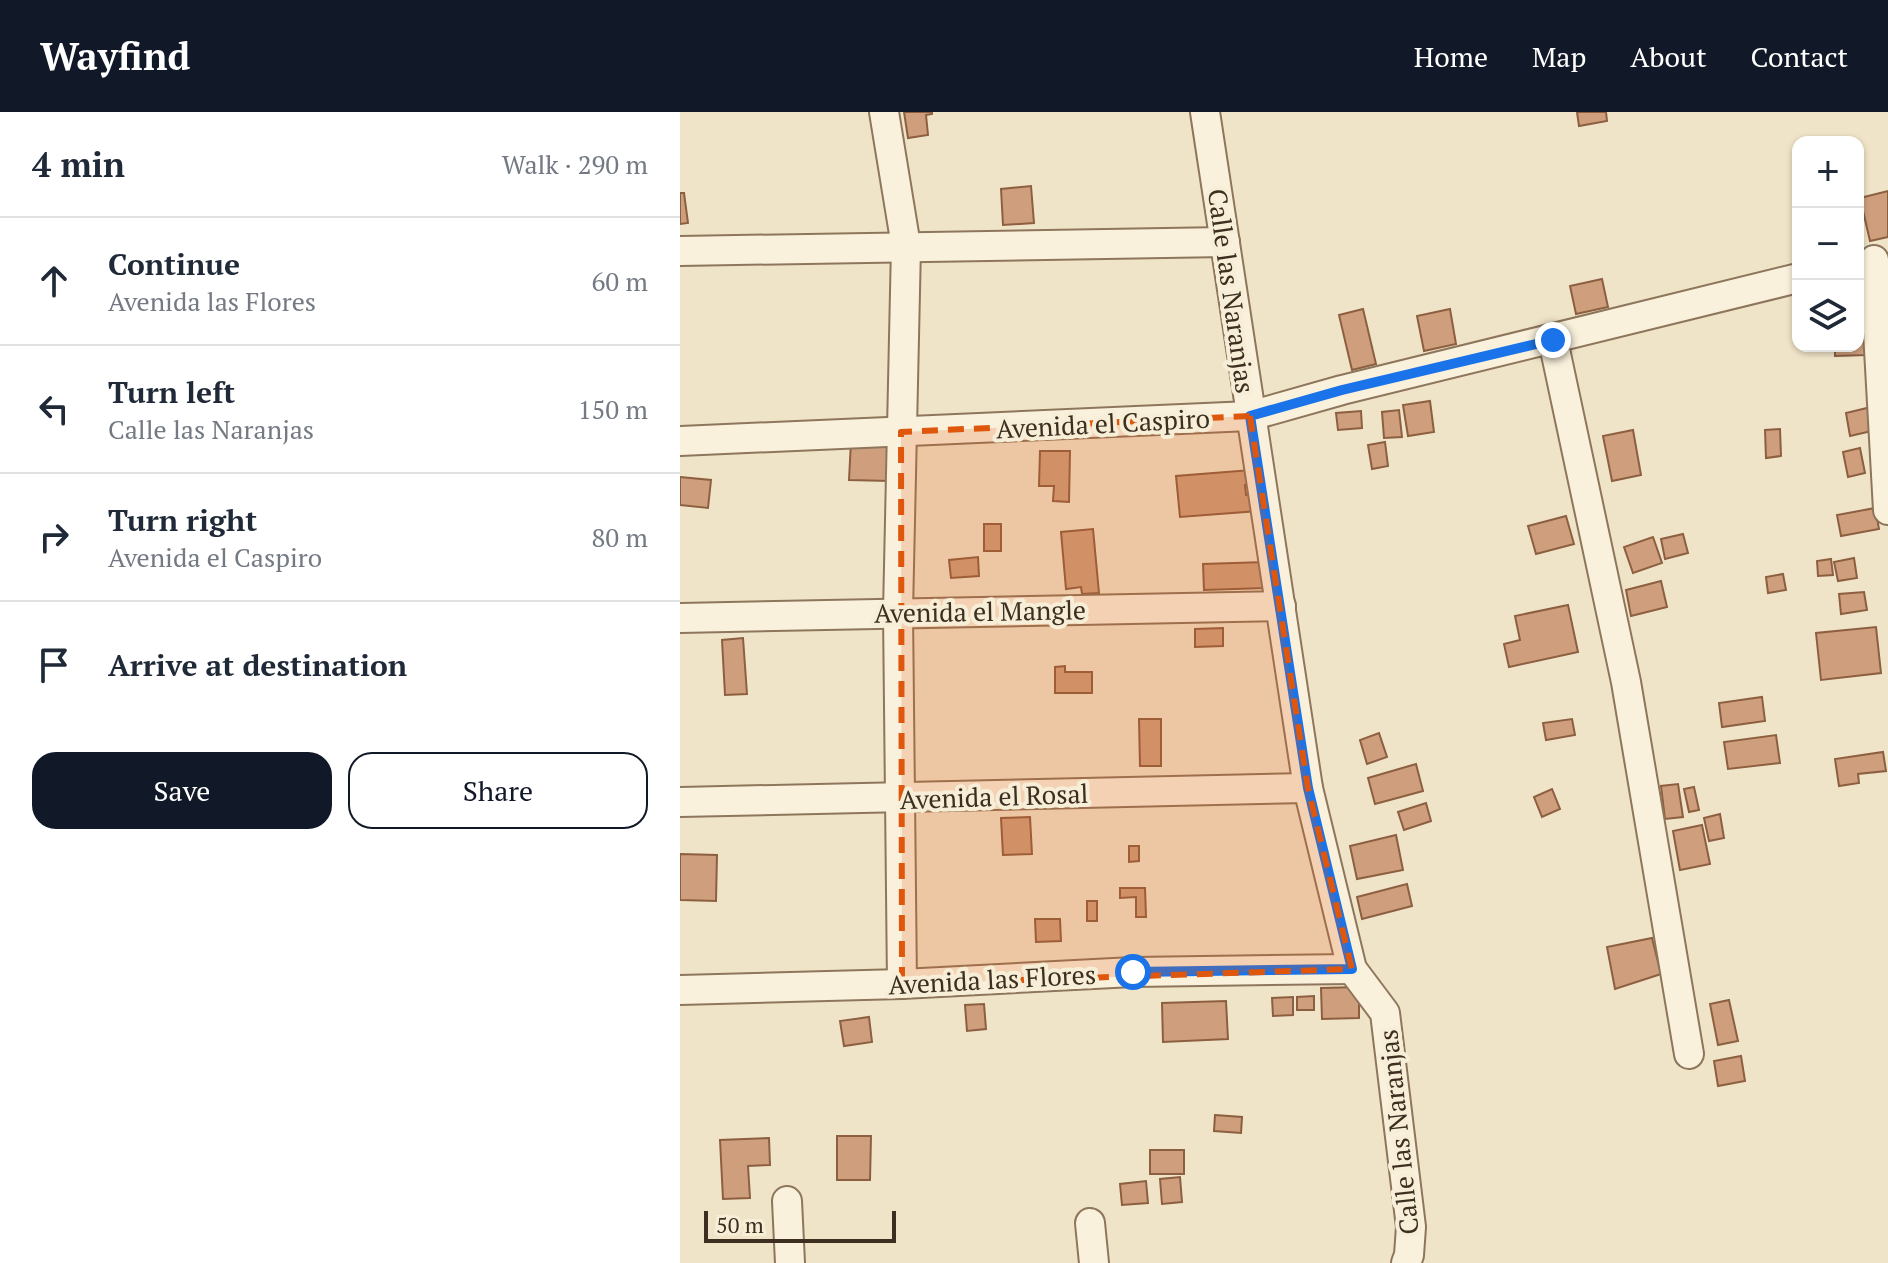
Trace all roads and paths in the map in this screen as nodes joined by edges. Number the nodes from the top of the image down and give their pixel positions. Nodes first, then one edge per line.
1 (884, 112) edge
2 (1207, 112) edge
3 (1225, 242) junction
4 (906, 246) junction
5 (680, 251) edge
6 (1873, 260) edge
7 (1792, 280) edge
8 (1553, 340) junction
9 (1250, 416) junction
10 (1885, 419) edge
11 (901, 432) junction
12 (680, 441) edge
13 (1888, 510) edge
14 (1281, 606) junction
15 (898, 612) junction
16 (680, 618) edge
17 (1308, 788) junction
18 (899, 799) junction
19 (680, 802) edge
20 (1352, 969) junction
21 (902, 984) junction
22 (680, 990) edge
23 (1689, 1054) dead end
24 (787, 1201) dead end
25 (1090, 1223) dead end
26 (790, 1263) edge
27 (1094, 1263) edge
28 (1406, 1263) edge

1 - 4 street
2 - 3 street, Calle las Naranjas
3 - 4 street
3 - 9 street, Calle las Naranjas
4 - 5 street
4 - 11 street
6 - 10 street
7 - 8 street, Avenida el Caspiro
8 - 9 street, Avenida el Caspiro
8 - 23 street
9 - 11 street, Avenida el Caspiro
9 - 14 street, Calle las Naranjas
10 - 13 street
11 - 12 street, Avenida el Caspiro
11 - 15 street
14 - 15 street, Avenida el Mangle
14 - 17 street, Calle las Naranjas
15 - 16 street, Avenida el Mangle
15 - 18 street
17 - 18 street, Avenida el Rosal
17 - 20 street, Calle las Naranjas
18 - 19 street, Avenida el Rosal
18 - 21 street
20 - 21 street, Avenida las Flores
20 - 28 street, Calle las Naranjas
21 - 22 street, Avenida las Flores
24 - 26 street
25 - 27 street

